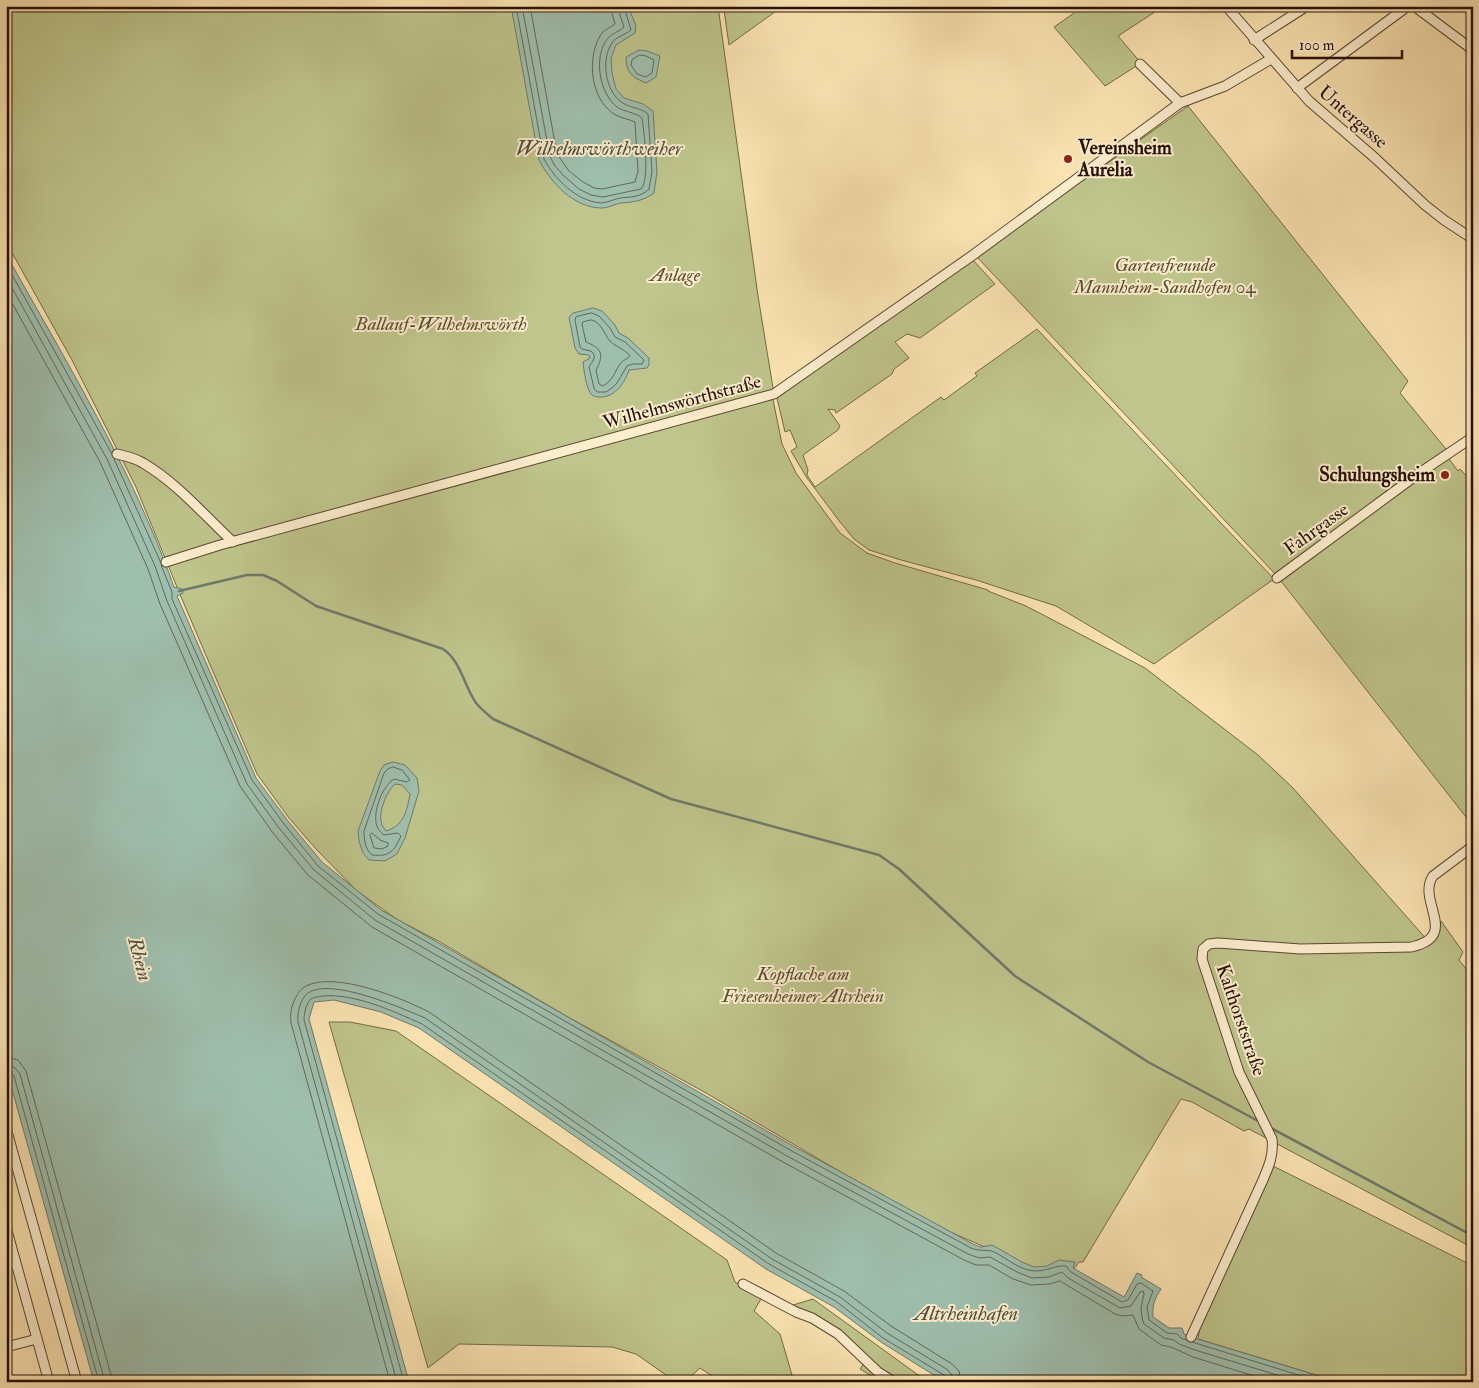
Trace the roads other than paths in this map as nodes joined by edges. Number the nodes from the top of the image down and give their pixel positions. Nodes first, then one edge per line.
1 (1226, 6) edge
2 (1307, 6) edge
3 (1408, 6) edge
4 (1414, 6) edge
5 (1254, 40) junction
6 (1473, 50) edge
7 (1271, 59) junction
8 (1140, 64) dead end
9 (1297, 88) junction
10 (1180, 103) junction
11 (1473, 239) edge
12 (1473, 437) edge
13 (117, 454) dead end
14 (233, 542) junction
15 (166, 562) dead end
16 (1277, 578) dead end
17 (1473, 846) edge
18 (6, 1128) edge
19 (6, 1227) edge
20 (743, 1284) dead end
21 (1191, 1336) dead end
22 (37, 1339) junction
23 (6, 1347) edge
24 (49, 1382) edge
25 (76, 1382) edge
26 (894, 1382) edge

1 - 5 street, Untergasse
2 - 5 street
3 - 9 street
4 - 6 street
5 - 7 street, Untergasse
7 - 9 street, Untergasse
7 - 10 street, Wilhelmswörthstraße
8 - 10 street
9 - 11 street, Untergasse
10 - 14 street, Wilhelmswörthstraße
12 - 16 street, Fahrgasse
13 - 14 street
14 - 15 street, Wilhelmswörthstraße
17 - 21 street, Kalthorststraße
18 - 25 street
19 - 22 street
20 - 26 street
22 - 23 street
22 - 24 street

